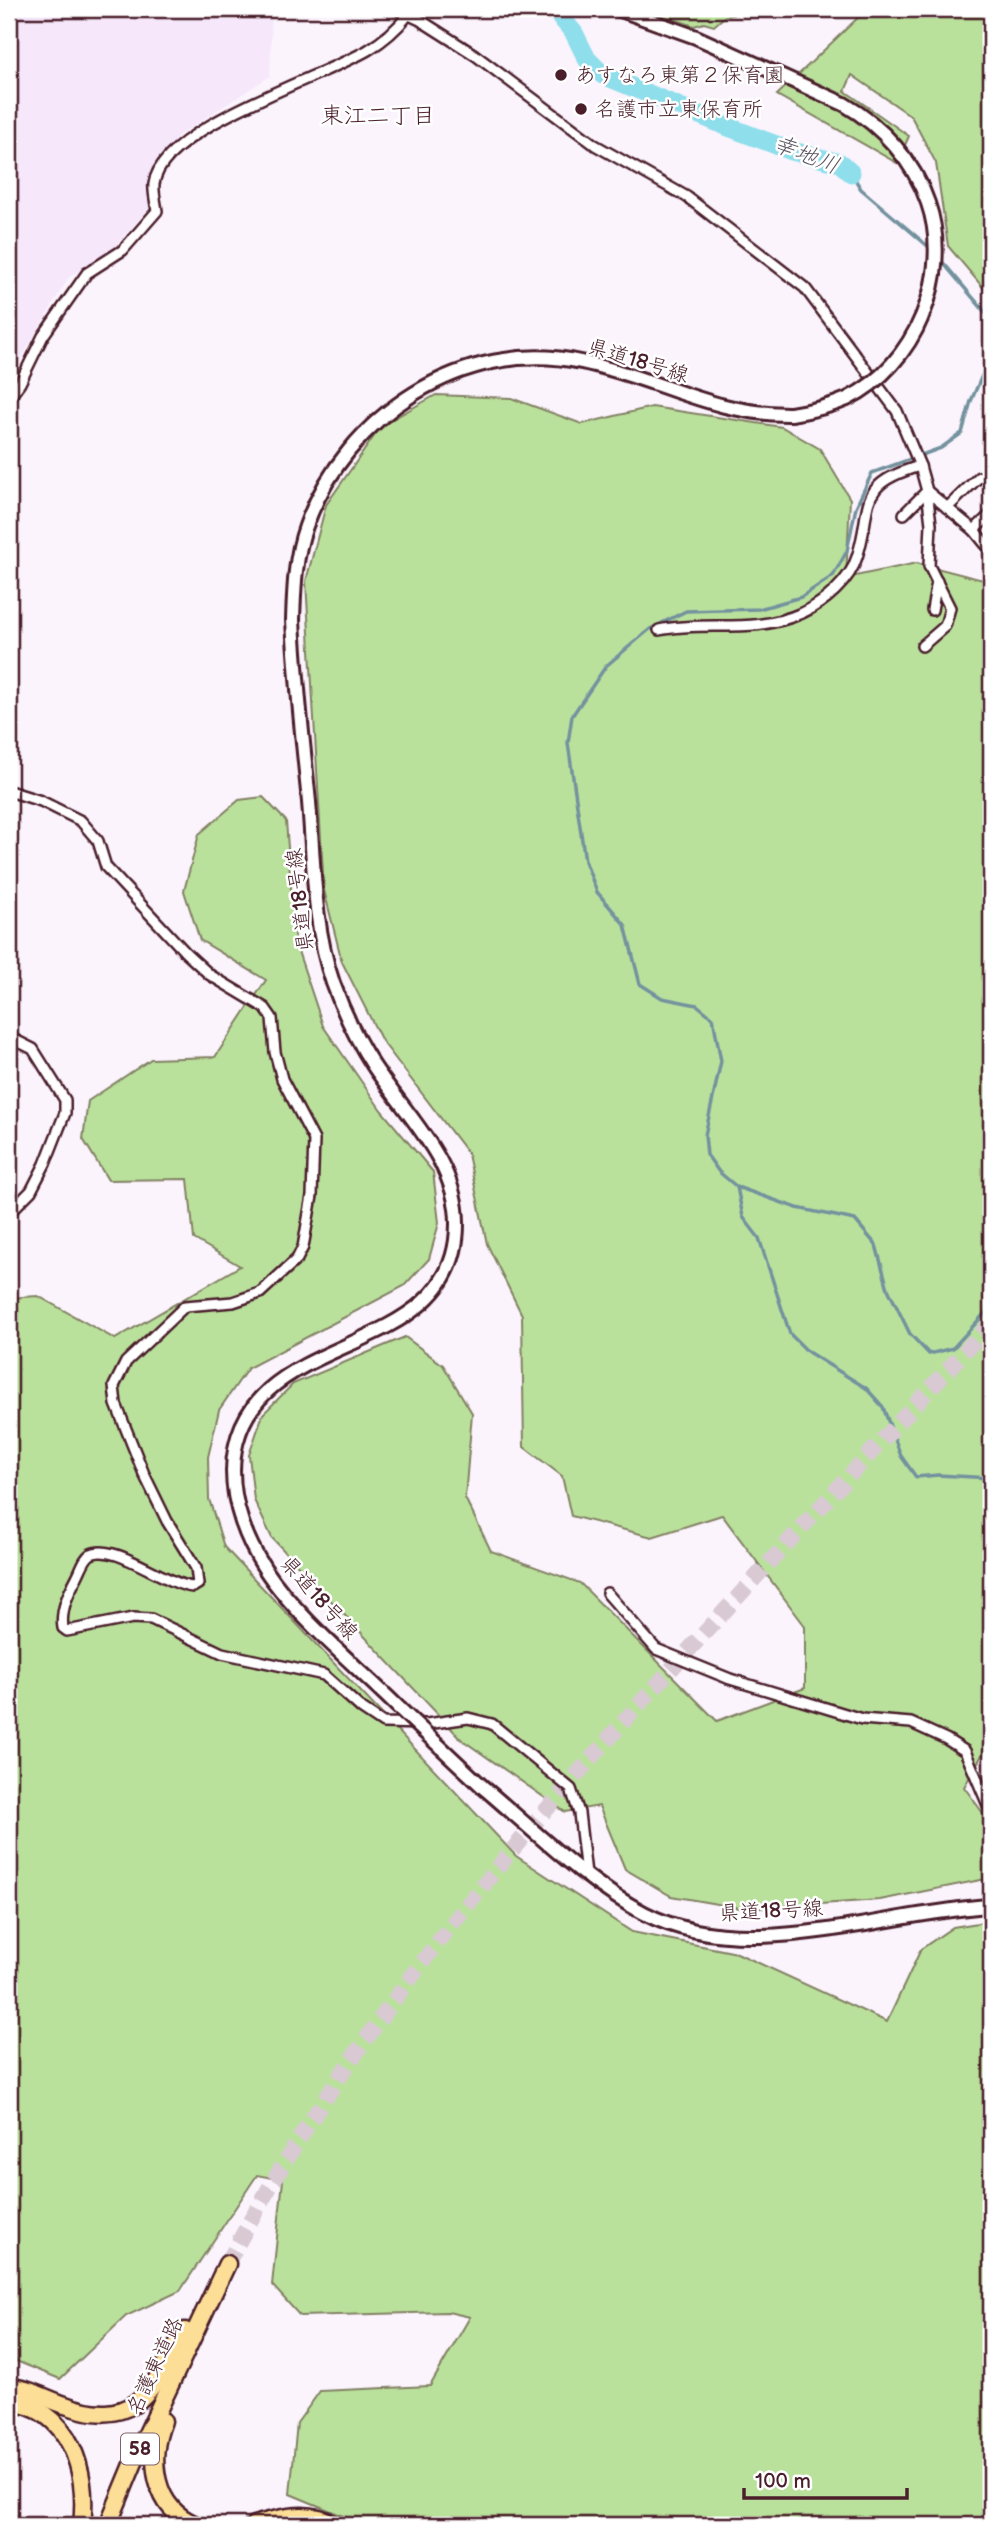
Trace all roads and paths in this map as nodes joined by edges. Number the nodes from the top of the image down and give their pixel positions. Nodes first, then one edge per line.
1 (396, 9) edge
2 (618, 9) edge
3 (408, 15) junction
4 (9, 398) edge
5 (920, 464) junction
6 (979, 477) dead end
7 (927, 491) junction
8 (947, 509) junction
9 (904, 514) dead end
10 (991, 514) edge
11 (974, 530) junction
12 (991, 551) edge
13 (937, 581) junction
14 (932, 610) dead end
15 (659, 630) dead end
16 (922, 646) dead end
17 (9, 791) edge
18 (9, 1037) edge
19 (9, 1213) edge
20 (607, 1593) dead end
21 (991, 1812) edge
22 (586, 1874) junction
23 (991, 1906) edge
24 (228, 2264) tunnel mouth
25 (217, 2282) junction
26 (176, 2374) junction
27 (9, 2387) edge
28 (9, 2402) edge
29 (82, 2525) edge
30 (108, 2525) edge
31 (196, 2525) edge
32 (254, 2525) edge
33 (335, 2525) edge

1 - 3 street
2 - 22 main road, 県道18号線, bridge
3 - 4 street
3 - 5 street
5 - 7 street
5 - 15 street
6 - 8 street
7 - 8 street
7 - 9 street
7 - 13 street
8 - 11 street
10 - 11 street
11 - 12 street
13 - 14 street
13 - 16 street
17 - 22 street
18 - 19 street
20 - 21 street
22 - 23 main road, 県道18号線
24 - 25 highway, 名護東道路 / 58
25 - 26 highway, 名護東道路 / 58
25 - 27 highway
26 - 30 highway, 名護東道路 / 58
26 - 31 highway
28 - 29 highway
32 - 33 highway

